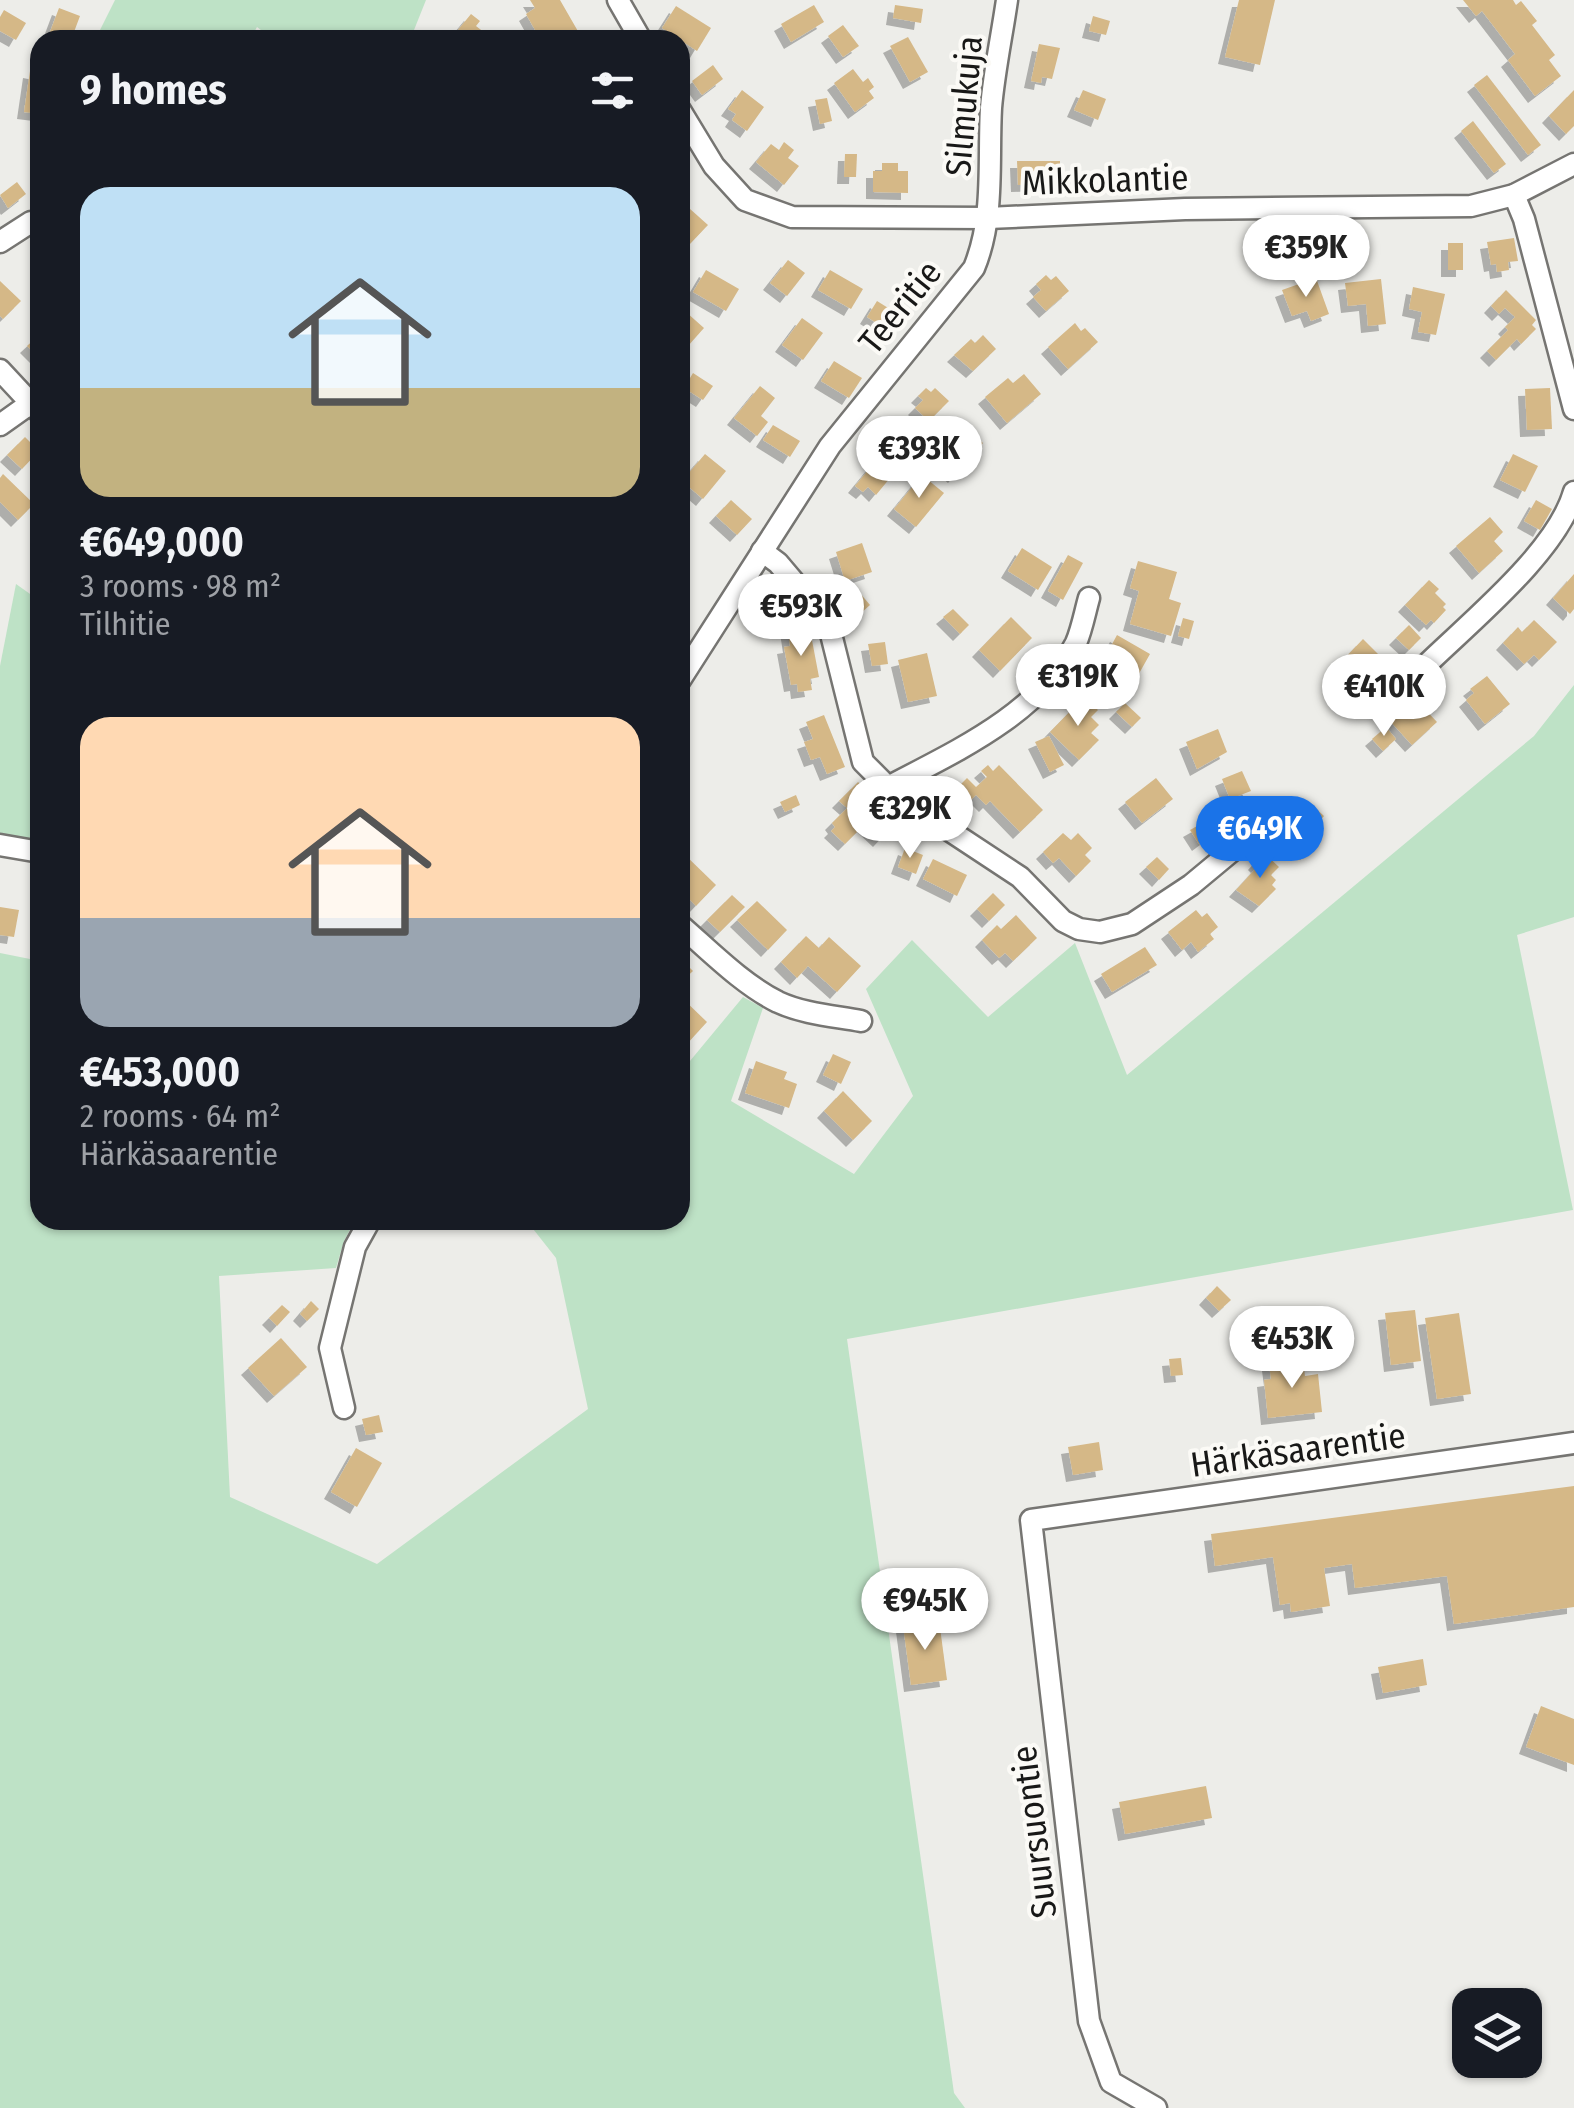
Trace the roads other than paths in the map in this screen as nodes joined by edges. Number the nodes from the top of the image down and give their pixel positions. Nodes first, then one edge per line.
1 (618, 0) edge
2 (1007, 0) edge
3 (635, 30) edge
4 (690, 126) edge
5 (1574, 164) edge
6 (1514, 195) junction
7 (988, 218) junction
8 (30, 222) dead end
9 (0, 242) edge
10 (0, 370) edge
11 (30, 402) edge
12 (1574, 409) edge
13 (30, 411) edge
14 (0, 425) edge
15 (1574, 492) edge
16 (762, 551) junction
17 (1089, 598) dead end
18 (690, 664) edge
19 (1424, 667) dead end
20 (888, 787) junction
21 (1256, 831) dead end
22 (0, 845) edge
23 (30, 850) edge
24 (690, 933) edge
25 (861, 1020) dead end
26 (364, 1230) edge
27 (344, 1408) dead end
28 (1574, 1443) edge
29 (1030, 1520) joint
30 (1156, 2108) edge

1 - 3 street
2 - 7 street, Silmukuja
4 - 7 street, Mikkolantie
5 - 6 street, Mikkolantie
6 - 7 street, Mikkolantie
6 - 12 street
7 - 16 street, Teeritie
8 - 9 street
10 - 11 street
13 - 14 street
15 - 19 street
16 - 18 street, Teeritie
16 - 20 street
17 - 20 street
20 - 21 street
22 - 23 street
24 - 25 street
26 - 27 street
28 - 29 street, Härkäsaarentie
29 - 30 street, Suursuontie

